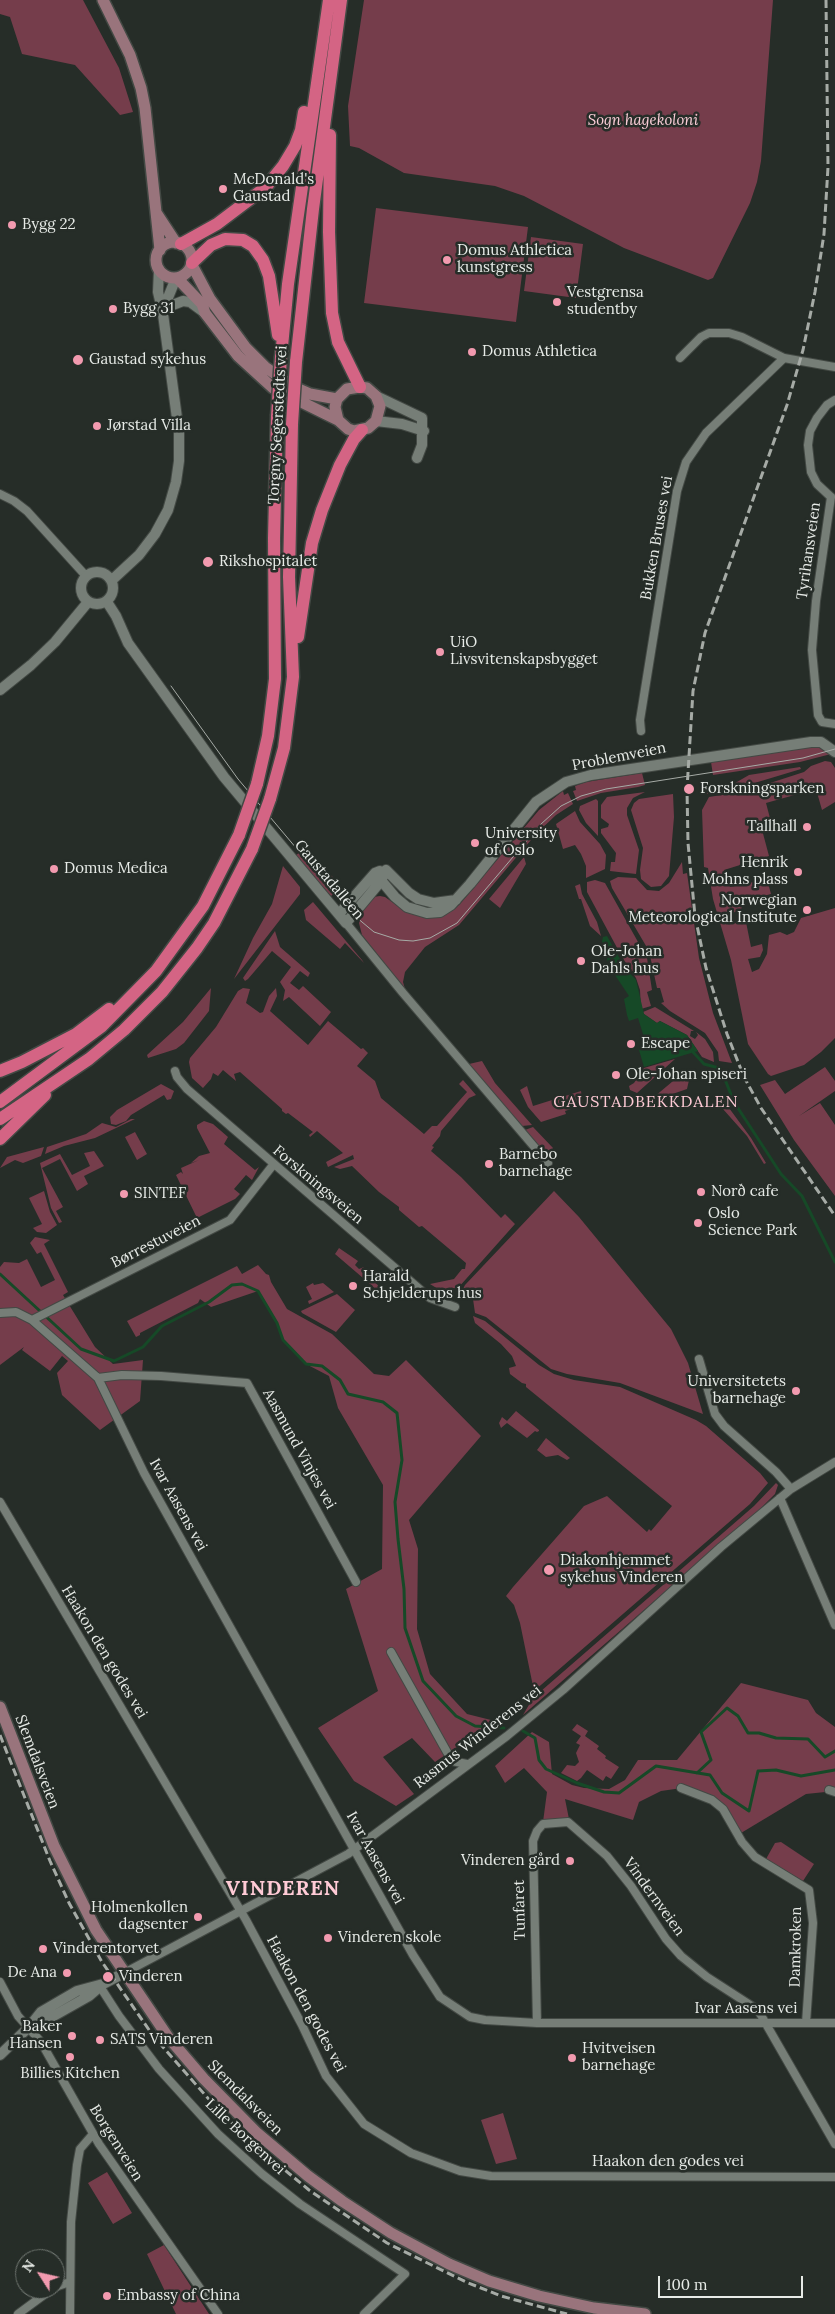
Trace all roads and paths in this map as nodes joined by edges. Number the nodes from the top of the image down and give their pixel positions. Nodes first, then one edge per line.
1 (103, 0) edge
2 (329, 0) edge
3 (341, 0) edge
4 (324, 40) junction
5 (332, 66) junction
6 (157, 214) junction
7 (179, 243) junction
8 (160, 250) junction
9 (192, 264) junction
10 (159, 269) junction
11 (177, 278) junction
12 (164, 311) junction
13 (206, 313) junction
14 (281, 354) junction
15 (680, 358) dead end
16 (784, 358) junction
17 (835, 367) edge
18 (360, 386) junction
19 (376, 396) junction
20 (337, 399) junction
21 (835, 400) edge
22 (338, 420) junction
23 (376, 421) junction
24 (362, 430) junction
25 (424, 431) junction
26 (417, 458) dead end
27 (0, 494) edge
28 (833, 497) edge
29 (86, 576) junction
30 (112, 580) junction
31 (88, 602) junction
32 (107, 602) junction
33 (294, 662) junction
34 (0, 690) edge
35 (835, 724) edge
36 (641, 731) dead end
37 (835, 752) edge
38 (378, 877) junction
39 (457, 899) junction
40 (203, 906) junction
41 (338, 914) junction
42 (346, 923) junction
43 (0, 1071) edge
44 (175, 1071) dead end
45 (63, 1079) junction
46 (0, 1102) edge
47 (0, 1120) edge
48 (0, 1139) edge
49 (548, 1163) dead end
50 (274, 1165) junction
51 (455, 1307) dead end
52 (0, 1313) edge
53 (34, 1319) junction
54 (699, 1359) dead end
55 (98, 1378) junction
56 (835, 1462) edge
57 (791, 1489) junction
58 (780, 1498) junction
59 (0, 1502) edge
60 (356, 1582) dead end
61 (835, 1625) edge
62 (391, 1652) dead end
63 (0, 1707) edge
64 (467, 1764) junction
65 (682, 1788) dead end
66 (568, 1822) joint
67 (355, 1849) junction
68 (240, 1911) junction
69 (124, 1973) junction
70 (0, 1982) edge
71 (101, 1985) junction
72 (806, 2022) junction
73 (537, 2023) junction
74 (764, 2023) junction
75 (835, 2024) edge
76 (29, 2027) junction
77 (0, 2055) edge
78 (93, 2134) junction
79 (835, 2144) edge
80 (835, 2177) edge
81 (70, 2282) junction
82 (65, 2284) edge
83 (38, 2299) edge
84 (18, 2314) edge
85 (70, 2314) edge
86 (218, 2314) edge
87 (364, 2314) edge
88 (645, 2314) edge

1 - 6 main road
2 - 4 highway, Torgny Segerstedts vei
3 - 5 highway, Torgny Segerstedts vei
4 - 7 highway
4 - 14 highway, Torgny Segerstedts vei
5 - 18 highway
5 - 33 highway, Torgny Segerstedts vei, bridge
6 - 7 main road
6 - 8 main road
7 - 8 main road
7 - 9 main road
8 - 10 main road
9 - 11 main road
9 - 14 highway
9 - 20 main road
10 - 11 main road
10 - 12 street
11 - 12 street
11 - 13 main road
12 - 13 street
12 - 30 street
13 - 22 main road
14 - 40 highway, Torgny Segerstedts vei, bridge
15 - 16 street
16 - 17 street
16 - 36 street, Bukken Bruses vei
18 - 19 main road
18 - 20 main road
19 - 23 main road
19 - 25 street
20 - 22 main road
21 - 28 street, Tyrihansveien
22 - 24 main road
23 - 24 main road
23 - 25 street
24 - 33 highway
25 - 26 street
27 - 29 street
28 - 35 street, Tyrihansveien
29 - 30 street
29 - 31 street
30 - 32 street
31 - 32 street
31 - 34 street
32 - 41 street, Gaustadalléen
33 - 45 highway, Torgny Segerstedts vei, bridge
37 - 39 street, Problemveien
38 - 39 street
38 - 39 street, Problemveien
38 - 41 street
38 - 42 street
40 - 43 highway
40 - 46 highway
41 - 42 street, Gaustadalléen
42 - 49 street, Gaustadalléen
44 - 50 street, Forskningsveien
45 - 47 highway
45 - 48 highway
50 - 51 street, Forskningsveien
50 - 53 street, Børrestuveien
52 - 53 street
53 - 55 street
54 - 57 street
55 - 60 street, Aasmund Vinjes vei
55 - 67 street, Ivar Aasens vei
56 - 57 street, Rasmus Winderens vei
57 - 58 street, Rasmus Winderens vei
58 - 61 street
58 - 64 street, Rasmus Winderens vei
59 - 68 street, Haakon den godes vei
62 - 64 street
63 - 69 main road, Slemdalsveien
64 - 67 street, Rasmus Winderens vei
65 - 72 street, Damkroken
66 - 73 street, Tunfaret
66 - 74 street, Vindernveien
67 - 68 street, Rasmus Winderens vei
67 - 73 street, Ivar Aasens vei
68 - 69 street, Rasmus Winderens vei
68 - 80 street, Haakon den godes vei
69 - 71 street, Rasmus Winderens vei
69 - 88 main road, Slemdalsveien
70 - 76 street, Borgenveien
71 - 76 street, Rasmus Winderens vei
71 - 87 street, Lille Borgenvei
72 - 74 street, Ivar Aasens vei
72 - 75 street, Ivar Aasens vei
73 - 74 street, Ivar Aasens vei
74 - 79 street, Vindernveien
76 - 77 street, Rasmus Winderens vei
76 - 78 street, Borgenveien
78 - 81 street
78 - 86 street, Borgenveien
81 - 82 street
81 - 85 street
83 - 84 street

